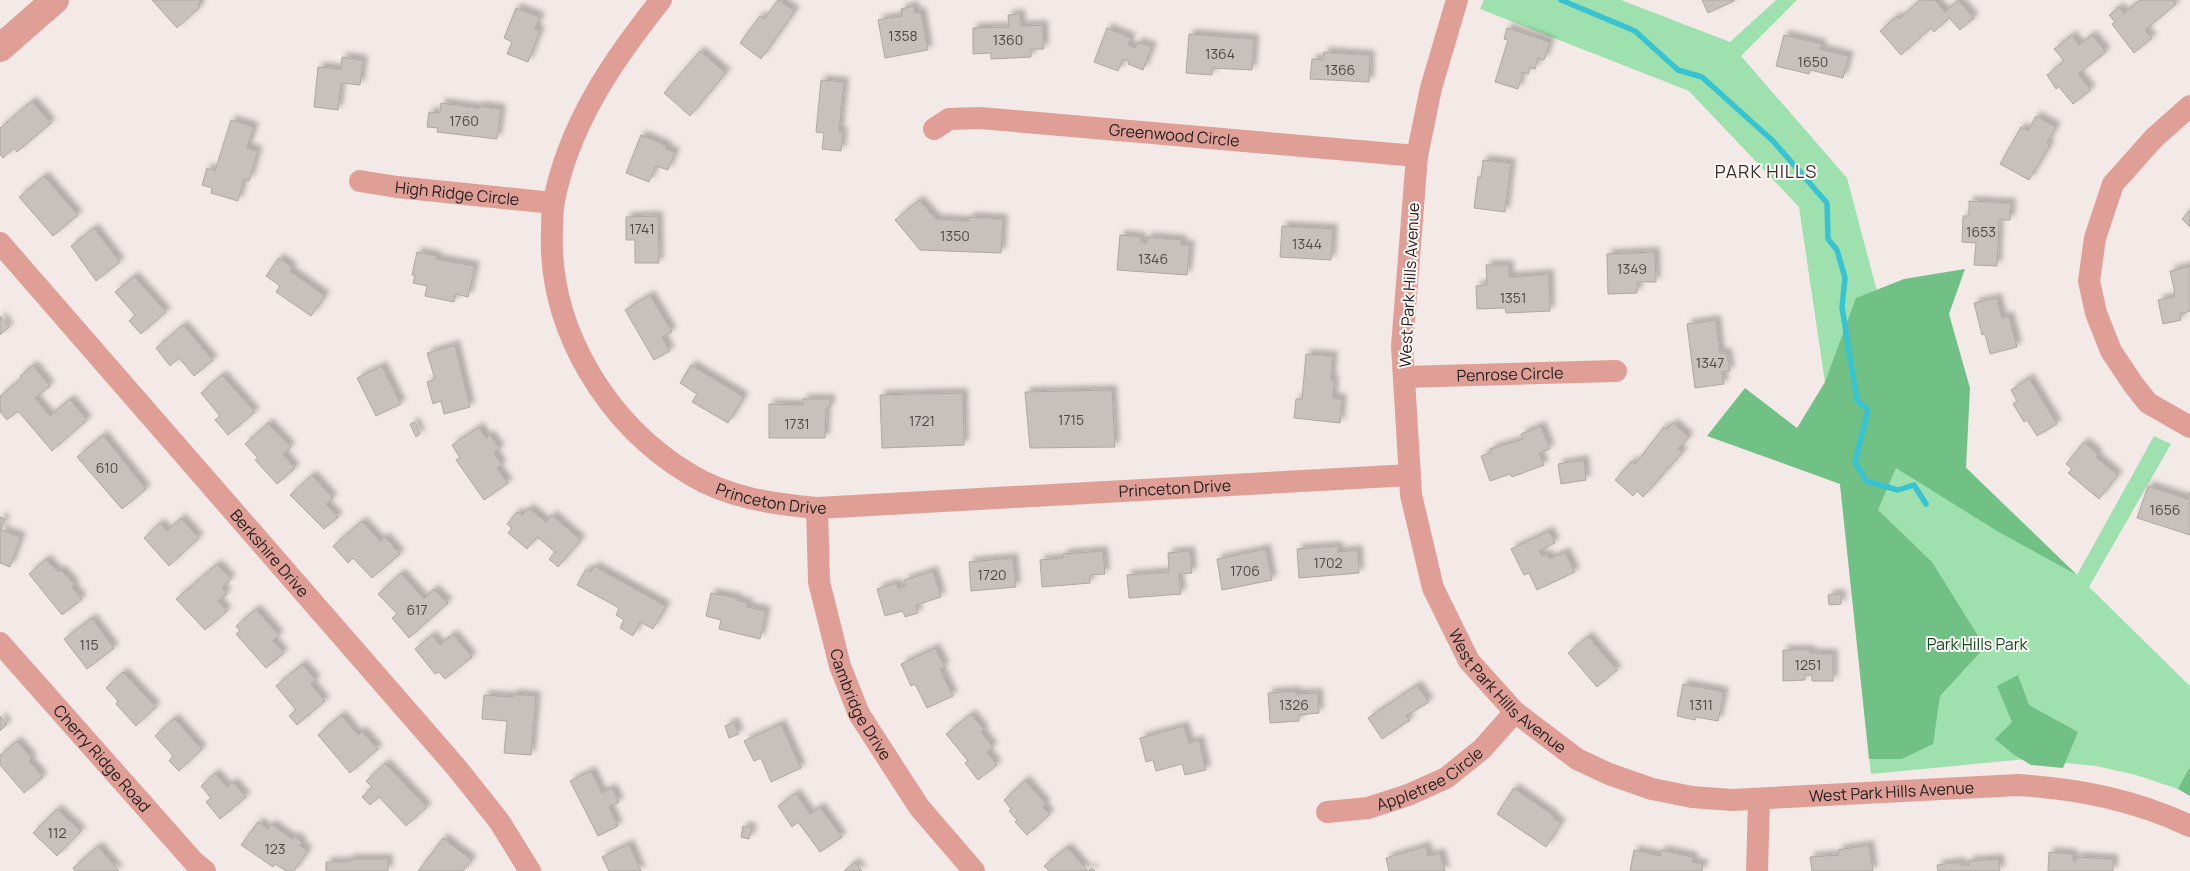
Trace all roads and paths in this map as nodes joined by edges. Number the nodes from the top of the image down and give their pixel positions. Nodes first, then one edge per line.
1 (55, 0) edge
2 (661, 0) edge
3 (1457, 0) edge
4 (0, 48) edge
5 (2190, 106) edge
6 (934, 129) dead end
7 (1417, 156) junction
8 (360, 180) dead end
9 (553, 203) junction
10 (0, 243) edge
11 (1616, 371) dead end
12 (1404, 377) junction
13 (2190, 427) edge
14 (1410, 475) junction
15 (817, 508) junction
16 (0, 643) edge
17 (1515, 712) junction
18 (1759, 800) junction
19 (1327, 812) dead end
20 (2190, 826) edge
21 (205, 871) edge
22 (530, 871) edge
23 (974, 871) edge
24 (1757, 871) edge

1 - 4 street
2 - 9 street, Princeton Drive
3 - 7 street, West Park Hills Avenue
5 - 13 street
6 - 7 street, Greenwood Circle
7 - 12 street, West Park Hills Avenue
8 - 9 street, High Ridge Circle
9 - 15 street, Princeton Drive
10 - 22 street, Berkshire Drive
11 - 12 street, Penrose Circle
12 - 14 street, West Park Hills Avenue
14 - 15 street, Princeton Drive
14 - 17 street, West Park Hills Avenue
15 - 23 street, Cambridge Drive
16 - 21 street, Cherry Ridge Road
17 - 18 street, West Park Hills Avenue
17 - 19 street, Appletree Circle
18 - 20 street, West Park Hills Avenue
18 - 24 street

